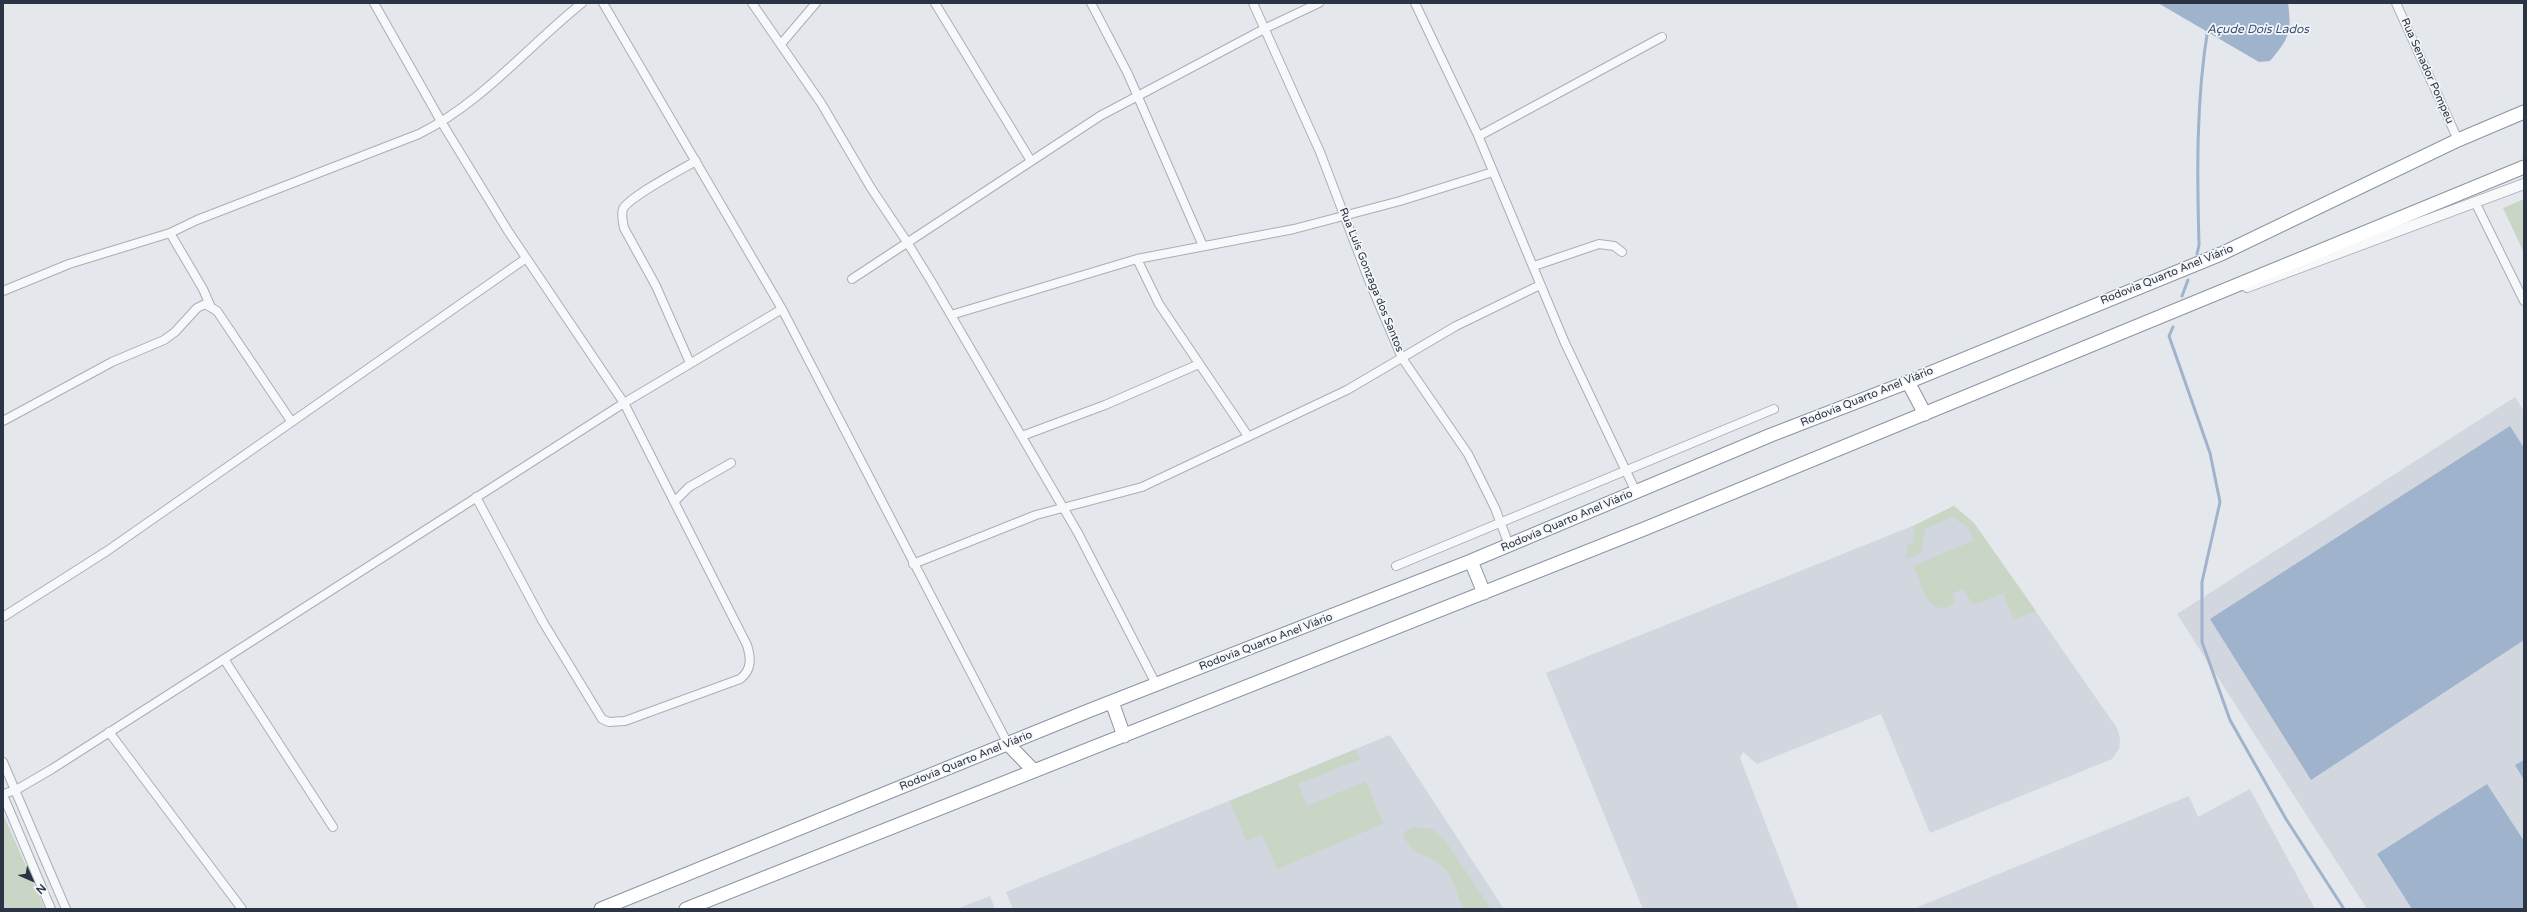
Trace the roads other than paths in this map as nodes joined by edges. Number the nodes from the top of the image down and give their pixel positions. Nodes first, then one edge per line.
1 (374, 3) edge
2 (582, 3) edge
3 (603, 3) edge
4 (752, 3) edge
5 (816, 3) edge
6 (935, 3) edge
7 (1091, 3) edge
8 (1253, 3) edge
9 (1319, 3) edge
10 (1415, 3) edge
11 (2396, 3) edge
12 (1266, 28) junction
13 (1662, 37) dead end
14 (781, 44) junction
15 (1137, 96) junction
16 (2524, 112) edge
17 (442, 123) junction
18 (1479, 136) junction
19 (2458, 140) junction
20 (696, 161) junction
21 (1032, 161) junction
22 (2524, 167) edge
23 (1492, 172) junction
24 (2524, 184) edge
25 (2476, 204) junction
26 (1344, 216) junction
27 (170, 233) junction
28 (907, 242) junction
29 (1203, 246) junction
30 (1622, 252) dead end
31 (525, 259) junction
32 (1137, 259) junction
33 (1534, 266) junction
34 (852, 279) dead end
35 (1540, 285) junction
36 (3, 291) edge
37 (2524, 301) edge
38 (210, 305) junction
39 (782, 309) junction
40 (951, 315) junction
41 (2164, 315) junction
42 (1402, 358) junction
43 (690, 364) junction
44 (1199, 364) junction
45 (1908, 382) junction
46 (624, 403) junction
47 (1774, 409) dead end
48 (1925, 414) junction
49 (3, 421) edge
50 (291, 421) junction
51 (1022, 436) junction
52 (1248, 436) junction
53 (731, 463) dead end
54 (1626, 471) junction
55 (1636, 492) junction
56 (476, 497) junction
57 (675, 501) junction
58 (1063, 507) junction
59 (1502, 523) junction
60 (1509, 546) junction
61 (1471, 561) junction
62 (913, 564) junction
63 (1396, 566) dead end
64 (1484, 593) junction
65 (3, 617) edge
66 (224, 659) junction
67 (1156, 684) junction
68 (1112, 702) junction
69 (109, 732) junction
70 (1124, 736) junction
71 (1008, 744) junction
72 (3, 762) edge
73 (1034, 771) junction
74 (16, 790) junction
75 (3, 794) edge
76 (333, 827) dead end
77 (52, 909) edge
78 (66, 909) edge
79 (242, 909) edge
80 (601, 909) edge
81 (686, 909) edge

1 - 17 street
2 - 17 street
3 - 20 street
4 - 14 street
5 - 14 street
6 - 21 street
7 - 15 street
8 - 12 street, Rua Luís Gonzaga dos Santos
9 - 12 street
10 - 18 street
11 - 19 street, Rua Senador Pompeu
12 - 15 street
12 - 26 street, Rua Luís Gonzaga dos Santos
13 - 18 street
14 - 28 street
15 - 21 street
15 - 29 street
16 - 19 highway, Rodovia Quarto Anel Viário
17 - 27 street
17 - 31 street
18 - 23 street
19 - 45 highway, Rodovia Quarto Anel Viário
20 - 39 street
20 - 43 street
21 - 28 street
22 - 41 highway
23 - 26 street
23 - 33 street
24 - 25 street
25 - 37 street
25 - 41 street
26 - 29 street
26 - 42 street, Rua Luís Gonzaga dos Santos
27 - 36 street
27 - 38 street
28 - 34 street
28 - 40 street
29 - 32 street
30 - 33 street
31 - 46 street
31 - 50 street
32 - 40 street
32 - 44 street
33 - 35 street
35 - 42 street
35 - 54 street
38 - 49 street
38 - 50 street
39 - 43 street
39 - 62 street
40 - 51 street
41 - 48 highway
42 - 52 street
42 - 59 street, Rua Luís Gonzaga dos Santos
43 - 46 street
44 - 51 street
44 - 52 street
45 - 48 highway
45 - 55 highway, Rodovia Quarto Anel Viário
46 - 56 street
46 - 57 street
47 - 54 street
48 - 64 highway
50 - 65 street
51 - 58 street
52 - 58 street
53 - 57 street
54 - 55 street
54 - 59 street
55 - 60 highway, Rodovia Quarto Anel Viário
56 - 57 street
56 - 66 street
58 - 62 street
58 - 67 street
59 - 60 street, Rua Luís Gonzaga dos Santos
59 - 63 street
60 - 61 highway, Rodovia Quarto Anel Viário
61 - 64 highway
61 - 67 highway, Rodovia Quarto Anel Viário
62 - 71 street
64 - 70 highway
66 - 69 street
66 - 76 street
67 - 68 highway, Rodovia Quarto Anel Viário
68 - 70 highway
68 - 71 highway, Rodovia Quarto Anel Viário
69 - 74 street
69 - 79 street
70 - 73 highway
71 - 73 highway
71 - 80 highway, Rodovia Quarto Anel Viário
72 - 74 street
73 - 81 highway
74 - 75 street
74 - 78 street
75 - 77 street

